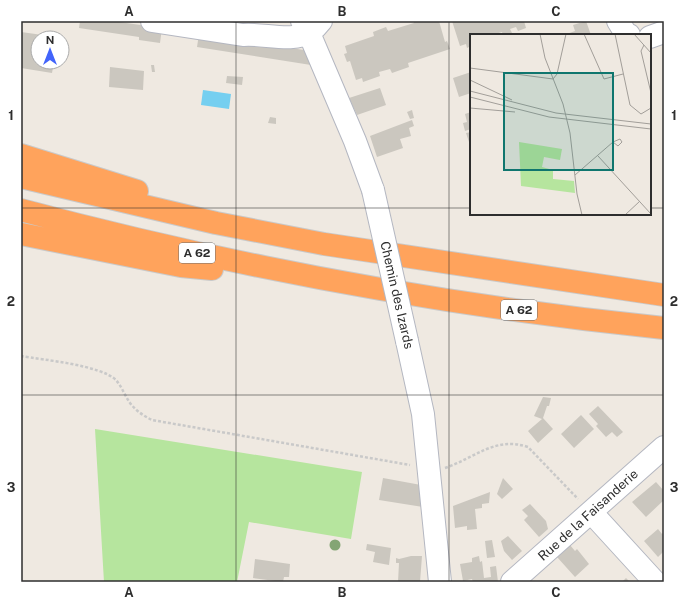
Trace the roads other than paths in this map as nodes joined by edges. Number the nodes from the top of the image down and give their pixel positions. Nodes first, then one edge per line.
1 (152, 21) edge
2 (311, 25) edge
3 (664, 32) edge
4 (651, 37) edge
5 (21, 155) edge
6 (21, 177) edge
7 (21, 210) edge
8 (21, 234) edge
9 (324, 244) junction
10 (375, 287) junction
11 (664, 295) edge
12 (664, 328) edge
13 (664, 447) edge
14 (591, 512) junction
15 (440, 582) edge
16 (512, 582) edge
17 (655, 582) edge

1 - 2 street
2 - 15 street, Chemin des Izards, bridge
3 - 4 street
5 - 9 highway
6 - 9 highway
7 - 10 highway, A 62
8 - 10 highway
9 - 11 highway
10 - 12 highway, A 62
13 - 14 street, Rue de la Faisanderie
14 - 16 street, Rue de la Faisanderie
14 - 17 street

